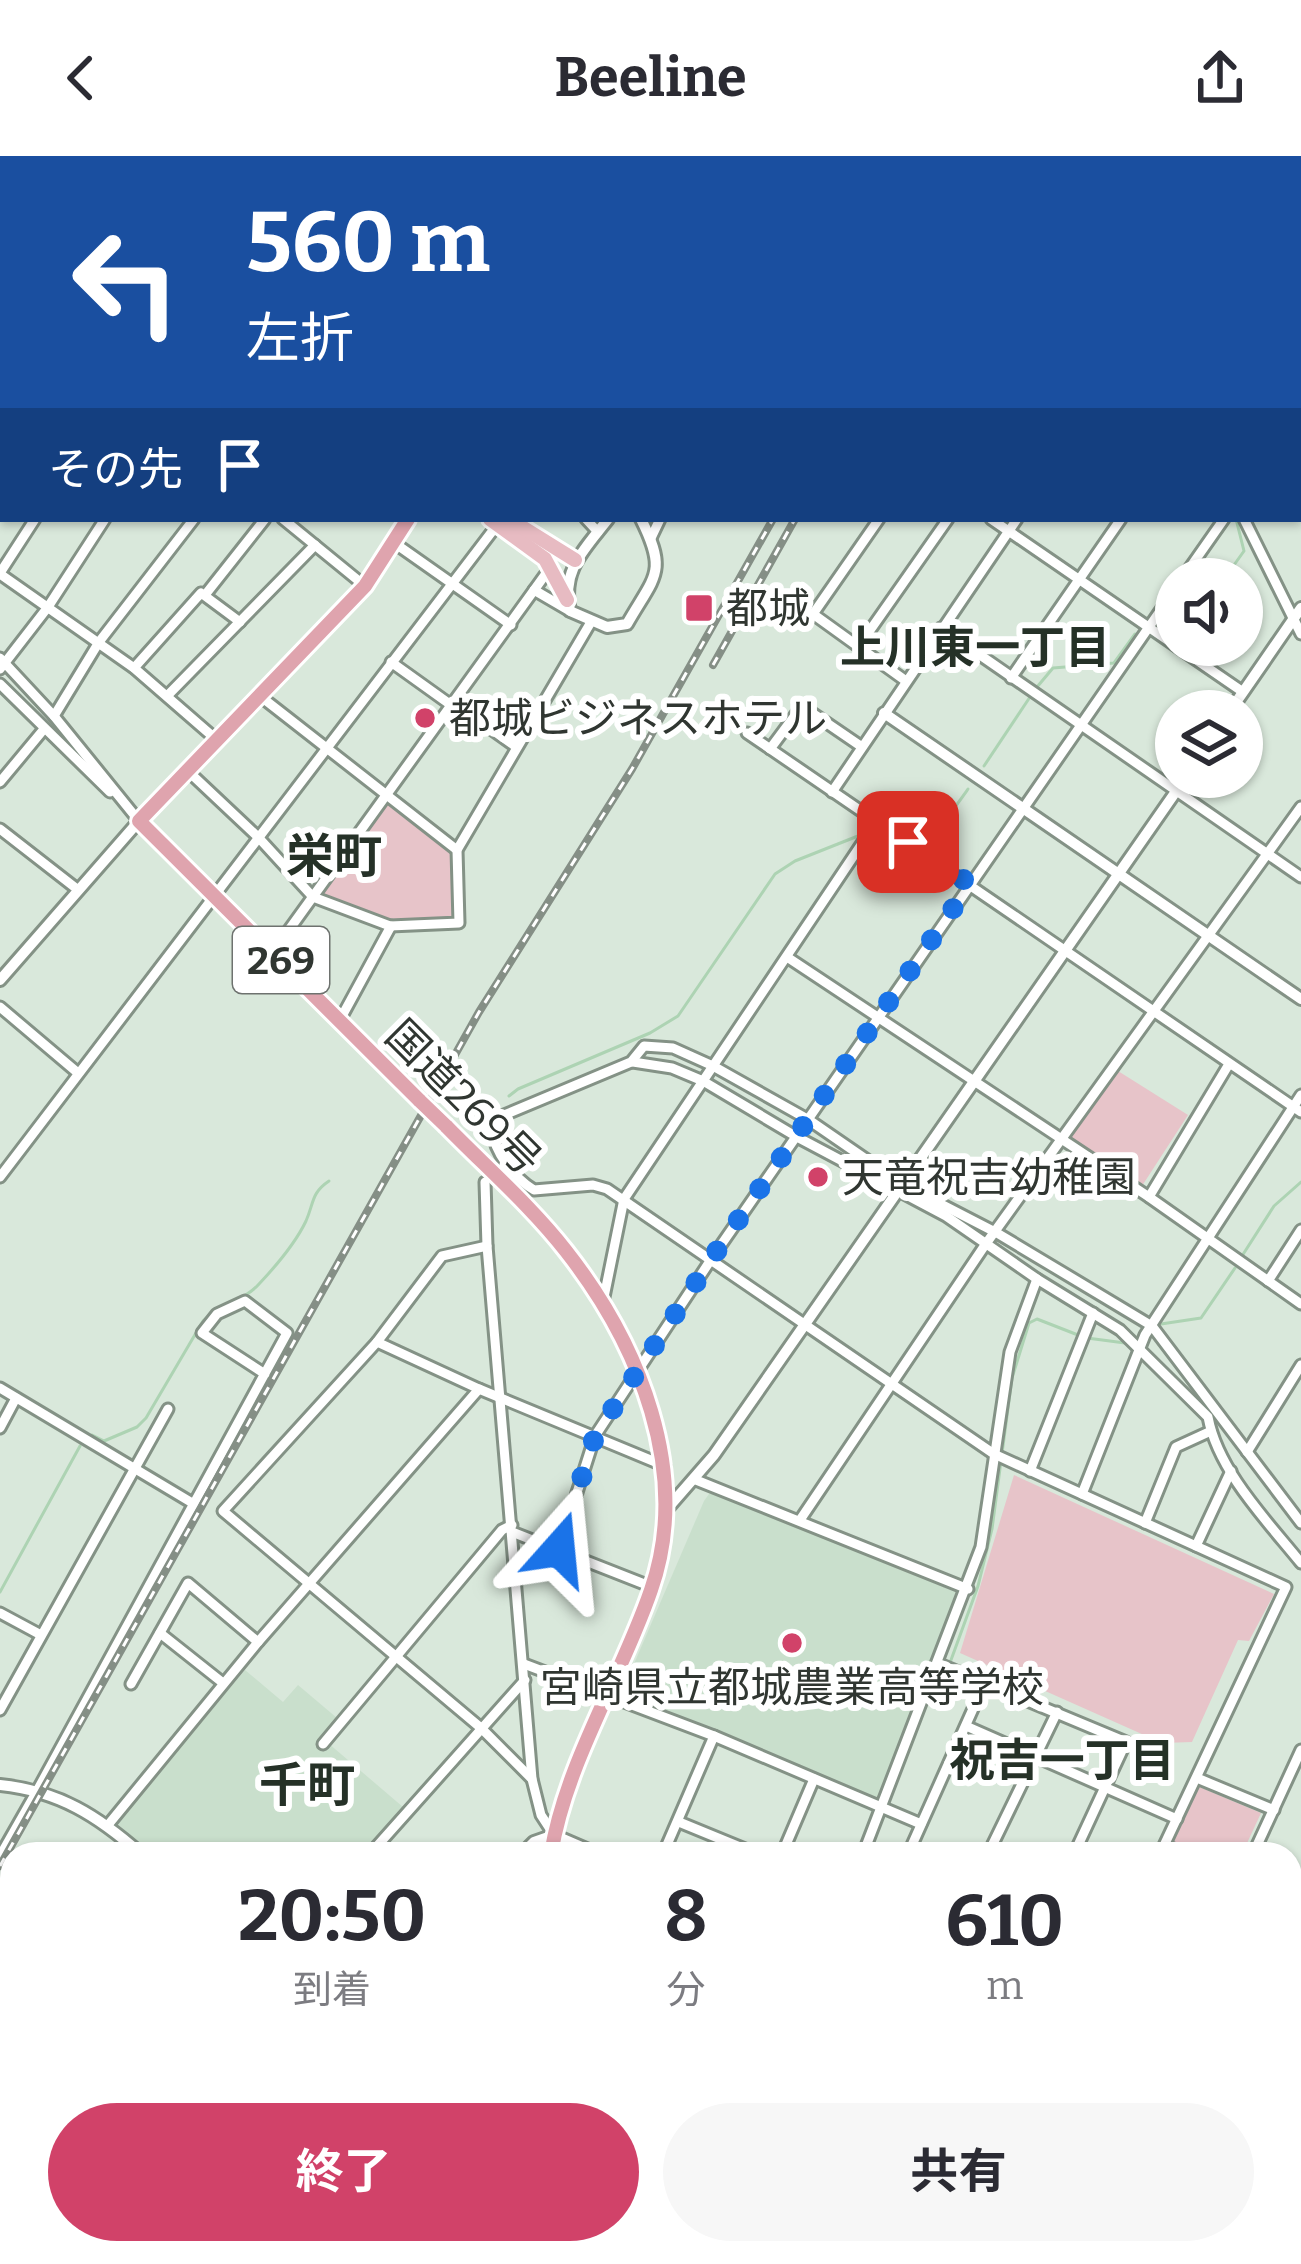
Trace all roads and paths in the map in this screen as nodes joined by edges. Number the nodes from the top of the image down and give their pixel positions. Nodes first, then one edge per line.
1 (33, 522) edge
2 (103, 522) edge
3 (192, 522) edge
4 (263, 522) edge
5 (287, 522) edge
6 (406, 522) edge
7 (498, 522) edge
8 (500, 522) edge
9 (501, 522) edge
10 (589, 522) edge
11 (606, 522) edge
12 (642, 522) edge
13 (658, 522) edge
14 (876, 522) edge
15 (947, 522) edge
16 (996, 522) edge
17 (1015, 522) edge
18 (1119, 522) edge
19 (1222, 522) edge
20 (1246, 522) edge
21 (1009, 531) junction
22 (598, 532) junction
23 (650, 538) junction
24 (393, 542) junction
25 (315, 545) junction
26 (1197, 558) edge
27 (575, 560) junction
28 (550, 568) junction
29 (0, 574) edge
30 (1079, 580) junction
31 (452, 584) junction
32 (365, 586) junction
33 (534, 590) junction
34 (205, 595) junction
35 (569, 606) junction
36 (48, 607) junction
37 (1297, 613) edge
38 (1155, 618) edge
39 (240, 622) junction
40 (591, 622) junction
41 (511, 625) junction
42 (941, 628) junction
43 (1148, 628) junction
44 (1301, 634) edge
45 (99, 642) junction
46 (860, 646) junction
47 (391, 662) junction
48 (2, 663) edge
49 (134, 668) junction
50 (1011, 678) junction
51 (906, 681) junction
52 (0, 684) edge
53 (1241, 690) edge
54 (1245, 690) edge
55 (168, 695) junction
56 (260, 696) junction
57 (452, 704) junction
58 (884, 713) junction
59 (54, 716) junction
60 (1083, 722) junction
61 (44, 729) junction
62 (747, 733) dead end
63 (218, 741) junction
64 (515, 746) junction
65 (862, 746) junction
66 (326, 747) junction
67 (770, 749) junction
68 (189, 772) junction
69 (1155, 775) edge
70 (0, 782) edge
71 (832, 792) junction
72 (387, 795) junction
73 (1171, 798) edge
74 (1188, 798) edge
75 (1301, 807) edge
76 (1023, 809) junction
77 (140, 820) junction
78 (877, 820) junction
79 (0, 829) edge
80 (258, 837) junction
81 (457, 850) junction
82 (1268, 854) junction
83 (1120, 874) junction
84 (1301, 877) edge
85 (970, 884) junction
86 (76, 889) junction
87 (215, 895) junction
88 (313, 897) junction
89 (391, 926) junction
90 (1208, 935) junction
91 (1063, 951) junction
92 (273, 952) junction
93 (787, 957) junction
94 (0, 980) edge
95 (1301, 999) edge
96 (0, 1007) edge
97 (1154, 1012) junction
98 (341, 1018) junction
99 (880, 1020) junction
100 (632, 1062) junction
101 (1229, 1064) junction
102 (713, 1066) junction
103 (79, 1073) junction
104 (703, 1081) junction
105 (974, 1083) junction
106 (1301, 1095) edge
107 (1297, 1109) edge
108 (809, 1120) junction
109 (797, 1137) junction
110 (1062, 1141) junction
111 (0, 1177) edge
112 (485, 1182) dead end
113 (900, 1187) junction
114 (1149, 1197) junction
115 (624, 1199) junction
116 (1301, 1230) edge
117 (997, 1233) junction
118 (1207, 1240) junction
119 (985, 1245) junction
120 (487, 1246) junction
121 (712, 1258) junction
122 (1037, 1280) junction
123 (1268, 1281) junction
124 (603, 1302) junction
125 (1301, 1304) edge
126 (1093, 1313) junction
127 (806, 1322) junction
128 (1152, 1326) junction
129 (377, 1342) junction
130 (1141, 1348) junction
131 (1301, 1365) edge
132 (265, 1374) junction
133 (638, 1376) junction
134 (893, 1383) junction
135 (0, 1388) edge
136 (479, 1390) junction
137 (16, 1398) junction
138 (500, 1398) junction
139 (168, 1409) dead end
140 (0, 1428) edge
141 (1211, 1431) junction
142 (595, 1436) junction
143 (1247, 1452) junction
144 (994, 1454) junction
145 (665, 1466) junction
146 (134, 1470) junction
147 (1030, 1471) junction
148 (1231, 1471) junction
149 (696, 1480) junction
150 (1082, 1494) junction
151 (194, 1504) junction
152 (667, 1509) junction
153 (800, 1520) junction
154 (1301, 1522) edge
155 (1145, 1523) junction
156 (512, 1528) junction
157 (1279, 1534) junction
158 (1196, 1546) junction
159 (559, 1549) junction
160 (1301, 1563) edge
161 (307, 1585) junction
162 (652, 1587) junction
163 (968, 1588) junction
164 (0, 1613) edge
165 (160, 1633) junction
166 (41, 1635) junction
167 (258, 1642) junction
168 (396, 1658) junction
169 (524, 1664) junction
170 (940, 1664) junction
171 (525, 1680) junction
172 (985, 1682) junction
173 (223, 1683) junction
174 (131, 1684) dead end
175 (609, 1695) junction
176 (0, 1710) edge
177 (1057, 1712) junction
178 (966, 1726) junction
179 (481, 1728) junction
180 (714, 1736) junction
181 (323, 1744) dead end
182 (1301, 1750) edge
183 (1035, 1757) junction
184 (532, 1778) junction
185 (1197, 1778) junction
186 (814, 1779) junction
187 (0, 1785) edge
188 (1106, 1787) junction
189 (37, 1791) junction
190 (883, 1807) junction
191 (1274, 1810) junction
192 (1177, 1819) junction
193 (680, 1822) junction
194 (921, 1824) junction
195 (107, 1825) junction
196 (554, 1835) junction
197 (8, 1842) edge
198 (128, 1842) edge
199 (381, 1842) edge
200 (534, 1842) edge
201 (553, 1842) edge
202 (570, 1842) edge
203 (669, 1842) edge
204 (728, 1842) edge
205 (787, 1842) edge
206 (868, 1842) edge
207 (913, 1842) edge
208 (994, 1842) edge
209 (1080, 1842) edge
210 (1166, 1842) edge
211 (1259, 1842) edge

1 - 29 street
2 - 36 street
3 - 45 street
4 - 34 street
5 - 25 street
6 - 24 highway
7 - 31 street
8 - 28 main road
9 - 27 main road
10 - 22 street
11 - 22 street
12 - 23 street
13 - 23 street
14 - 46 street
15 - 46 street
16 - 21 street
17 - 21 street
18 - 30 street
19 - 26 street
20 - 37 street
21 - 30 street
21 - 42 street
22 - 27 street
23 - 40 street
24 - 31 street
24 - 32 highway
25 - 32 street
25 - 39 street
27 - 35 street
28 - 33 street
28 - 35 main road
29 - 36 street
30 - 43 street
30 - 50 street
31 - 41 street
31 - 47 street
32 - 56 highway
33 - 35 street
33 - 41 street
34 - 39 street
34 - 49 street
35 - 40 street
36 - 45 street
36 - 48 street
37 - 44 street
37 - 54 street
38 - 43 street
39 - 55 street
40 - 64 street
41 - 57 street
42 - 50 street
42 - 51 street
43 - 53 street
43 - 60 street
45 - 49 street
45 - 59 street
46 - 51 street
47 - 57 street
47 - 66 street
48 - 59 street
49 - 55 street
50 - 60 street
51 - 58 street
52 - 61 street
55 - 63 street
56 - 63 highway
56 - 66 street
57 - 64 street
57 - 72 street
58 - 65 street
58 - 76 street
59 - 77 street
60 - 69 street
60 - 76 street
61 - 70 street
61 - 77 street
62 - 67 street
63 - 68 highway
64 - 81 street
65 - 67 street
65 - 71 street
66 - 72 street
66 - 80 street
67 - 71 street
68 - 77 highway
68 - 80 street
71 - 78 street
72 - 81 street
72 - 88 street
73 - 83 street
74 - 82 street
75 - 82 street
76 - 83 street
76 - 85 street
77 - 86 street
77 - 87 highway, 国道269号 / 269
78 - 85 street
78 - 93 street
79 - 86 street
80 - 87 street
80 - 88 street
81 - 89 street
82 - 84 street
82 - 90 street
83 - 90 street
83 - 91 street
85 - 91 street
85 - 99 street
86 - 94 street
87 - 92 highway, 国道269号 / 269
87 - 103 street
88 - 89 street
88 - 92 street
89 - 98 street
90 - 95 street
90 - 97 street
91 - 97 street
91 - 105 street
92 - 98 highway, 国道269号 / 269
93 - 99 street
93 - 102 street
96 - 103 street
97 - 101 street
97 - 110 street
98 - 124 highway, 国道269号 / 269, bridge
99 - 105 street
99 - 108 street
100 - 102 street
100 - 104 street
100 - 115 street
101 - 107 street
101 - 114 street
102 - 104 street
102 - 108 street
103 - 111 street
104 - 109 street
104 - 115 street
105 - 110 street
105 - 113 street
106 - 107 street
107 - 118 street
108 - 109 street
108 - 113 street
109 - 113 street
109 - 121 street
110 - 114 street
110 - 117 street
112 - 120 street
113 - 117 street
113 - 119 street
113 - 127 street
114 - 118 street
115 - 121 street
115 - 124 street
116 - 123 street
117 - 119 street
117 - 128 street
118 - 123 street
118 - 128 street
119 - 122 street
119 - 134 street
120 - 129 street
120 - 138 street
121 - 127 street
121 - 133 street
122 - 126 street
122 - 144 street
123 - 125 street
124 - 133 highway, 国道269号 / 269
126 - 130 street
126 - 147 street
127 - 134 street
127 - 149 street
128 - 130 street
128 - 143 street
129 - 136 street
129 - 161 street
130 - 141 street
130 - 150 street
131 - 143 street
132 - 132 street
132 - 151 street
133 - 142 street
133 - 145 highway, 国道269号 / 269
134 - 144 street
134 - 153 street
135 - 137 street
136 - 138 street
136 - 161 street
137 - 140 street
137 - 146 street
138 - 142 street
138 - 156 street
139 - 146 street
141 - 148 street
141 - 155 street
142 - 145 street
142 - 159 street
143 - 154 street
144 - 147 street
144 - 163 street
145 - 152 highway, 国道269号 / 269
146 - 151 street
146 - 166 street
147 - 150 street
148 - 157 street
148 - 158 street
149 - 152 street
149 - 153 street
150 - 155 street
151 - 189 street
152 - 162 highway, 国道269号 / 269
153 - 163 street
154 - 157 street
155 - 158 street
156 - 159 street
156 - 168 street
156 - 169 street
157 - 160 street
158 - 185 street
159 - 162 street
161 - 167 street
161 - 168 street
162 - 175 highway, 国道269号 / 269
163 - 170 street
164 - 166 street
165 - 167 street
165 - 173 street
165 - 174 street
166 - 176 street
167 - 173 street
168 - 179 street
168 - 181 street
169 - 171 street
169 - 175 street
170 - 172 street
170 - 190 street
171 - 179 street
171 - 184 street
172 - 177 street
172 - 178 street
173 - 195 street
175 - 180 street
175 - 196 highway, 国道269号 / 269
177 - 183 street
177 - 188 street
178 - 183 street
178 - 194 street
179 - 184 street
179 - 199 street
180 - 186 street
180 - 193 street
182 - 191 street
183 - 188 street
183 - 208 street
184 - 196 street
185 - 191 street
185 - 192 street
186 - 190 street
186 - 205 street
187 - 189 street
188 - 192 street
188 - 209 street
189 - 195 street
189 - 197 street
190 - 194 street
190 - 206 street
191 - 211 street
192 - 210 street
193 - 203 street
193 - 204 street
194 - 207 street
195 - 198 street
196 - 200 street
196 - 201 highway, 国道269号 / 269
196 - 202 street

